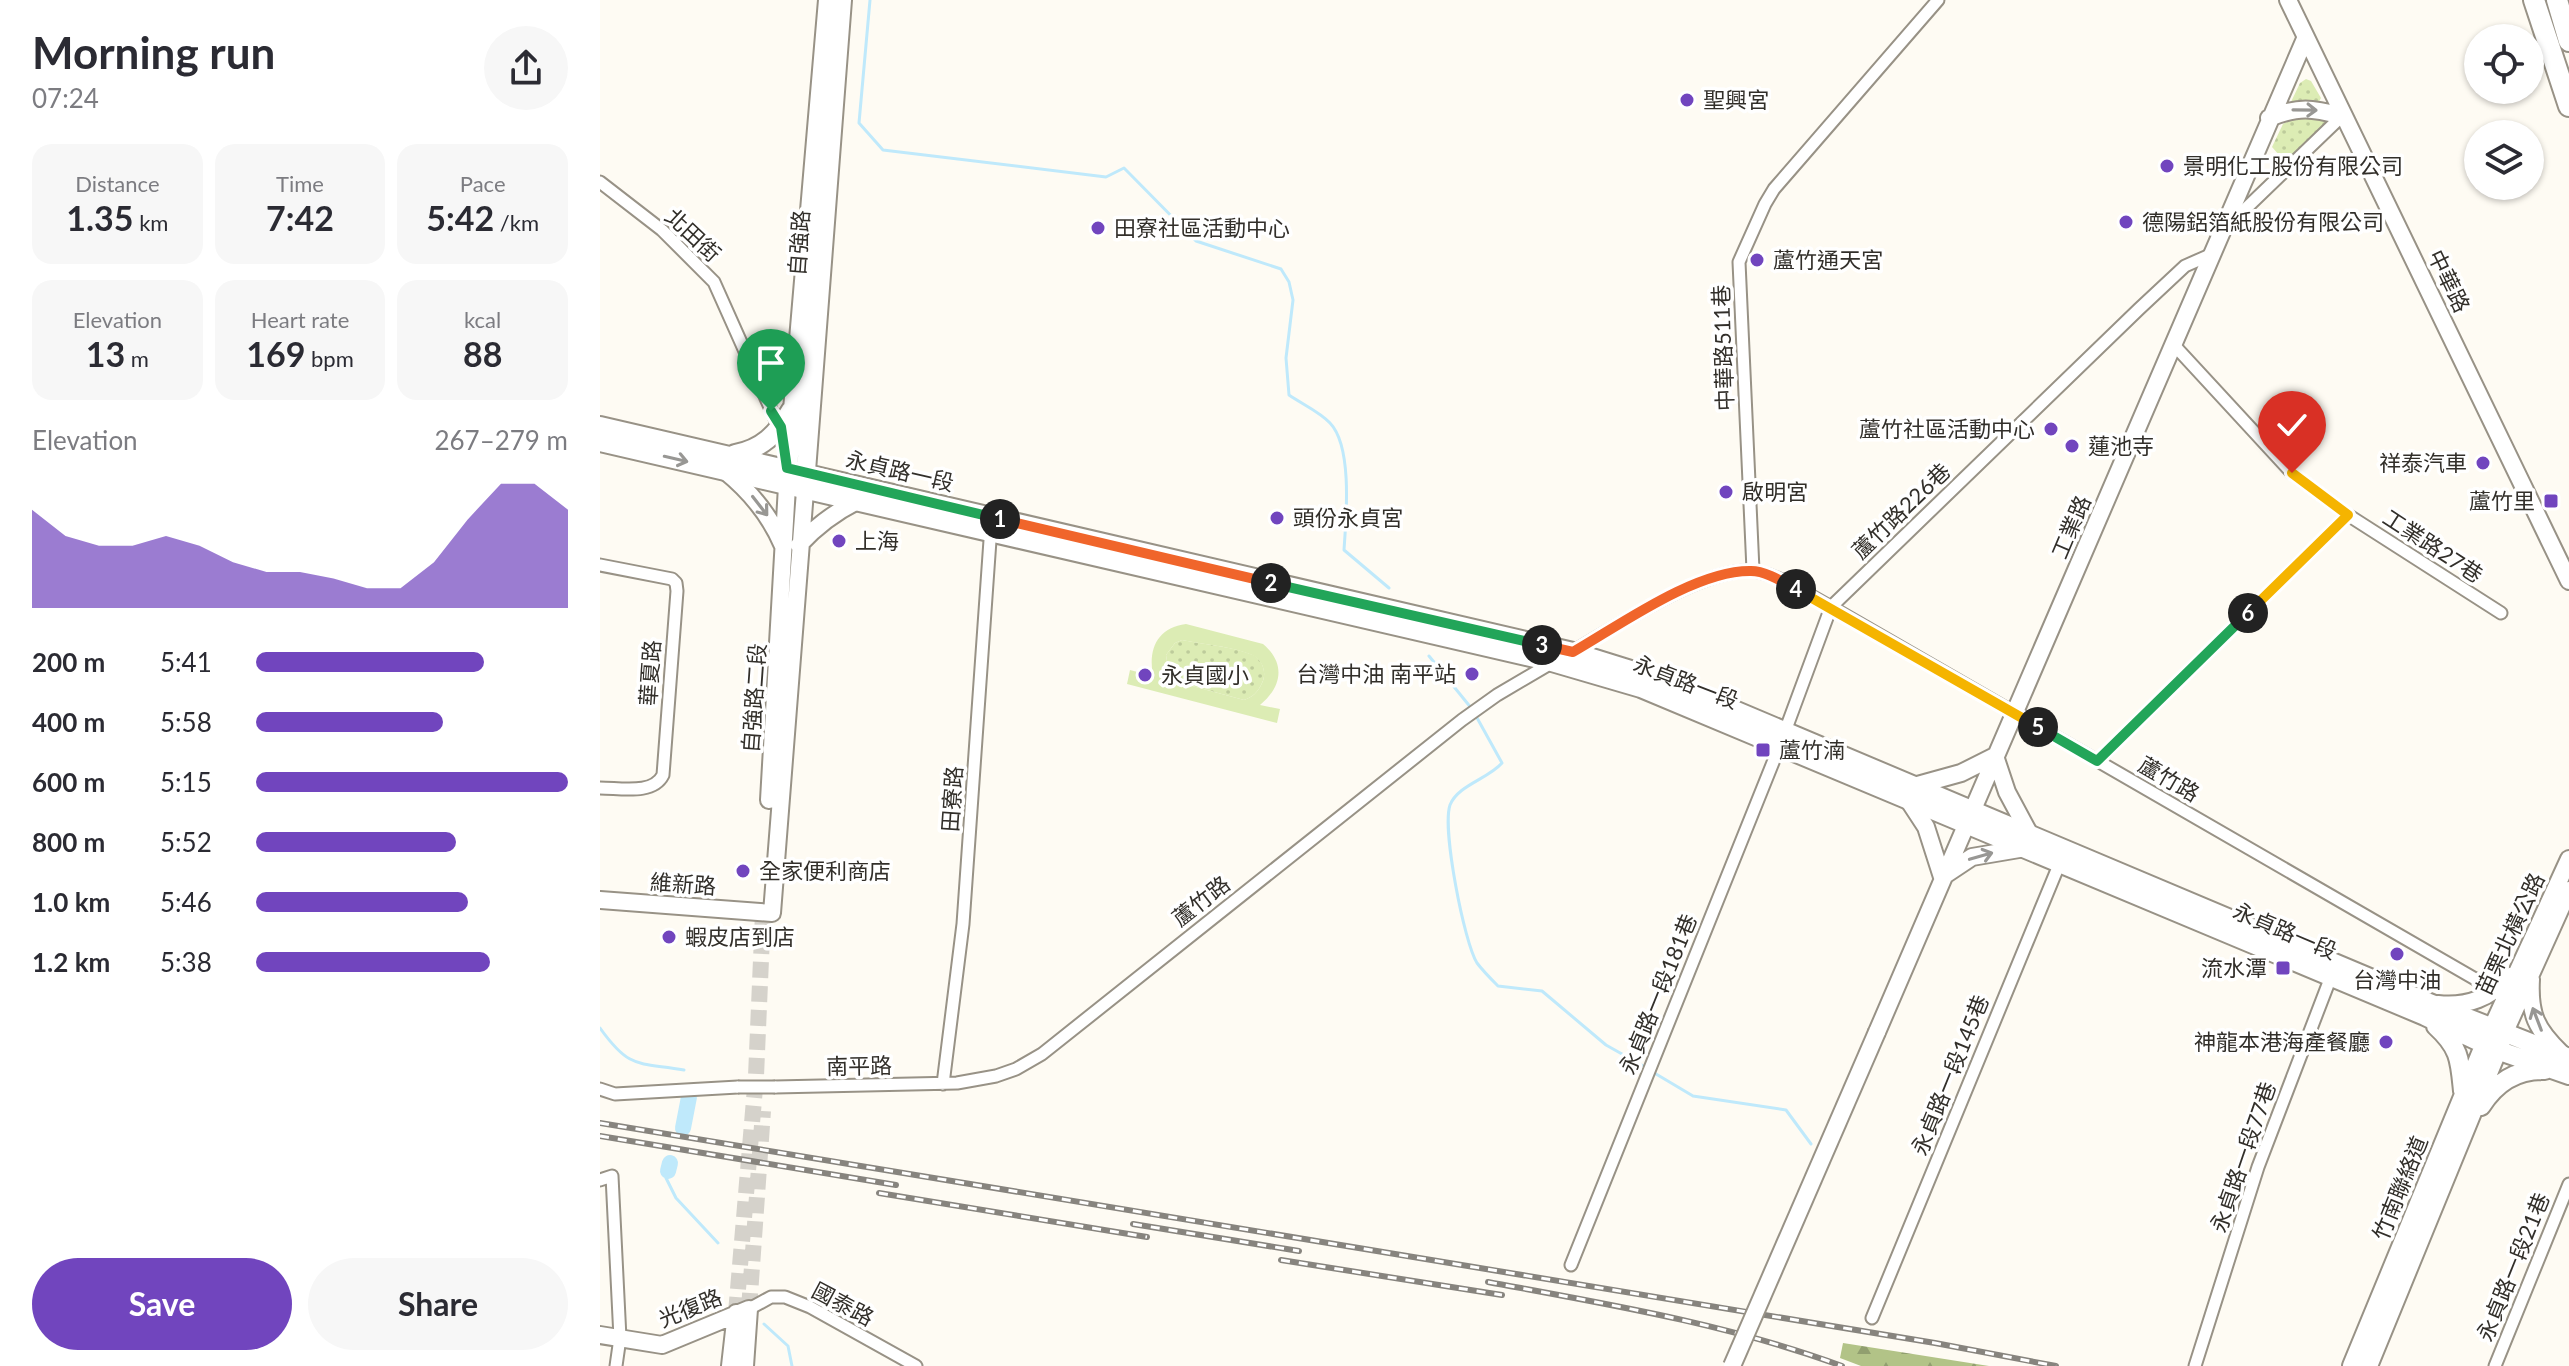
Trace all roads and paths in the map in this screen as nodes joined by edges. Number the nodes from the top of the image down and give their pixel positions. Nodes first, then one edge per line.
1 (828, 0) edge
2 (842, 0) edge
3 (1938, 0) edge
4 (2288, 0) edge
5 (2534, 0) edge
6 (2557, 0) edge
7 (2305, 39) junction
8 (2569, 41) edge
9 (2569, 106) edge
10 (2342, 116) junction
11 (2269, 118) junction
12 (600, 182) edge
13 (2227, 217) junction
14 (2210, 255) junction
15 (2173, 344) junction
16 (794, 405) junction
17 (600, 426) edge
18 (781, 427) junction
19 (600, 442) edge
20 (726, 463) junction
21 (796, 479) junction
22 (859, 500) junction
23 (2348, 515) junction
24 (991, 524) junction
25 (792, 548) junction
26 (1132, 558) junction
27 (600, 565) edge
28 (1753, 570) junction
29 (2569, 581) edge
30 (1831, 607) junction
31 (2501, 613) dead end
32 (1573, 652) junction
33 (1552, 662) junction
34 (2014, 714) junction
35 (1782, 738) junction
36 (1995, 756) junction
37 (2097, 761) junction
38 (600, 788) edge
39 (1910, 792) junction
40 (1968, 816) junction
41 (2027, 841) junction
42 (2063, 855) junction
43 (2569, 859) edge
44 (1942, 877) junction
45 (2569, 890) edge
46 (600, 900) edge
47 (767, 913) joint
48 (2525, 969) junction
49 (2333, 970) junction
50 (2496, 991) junction
51 (2428, 1009) junction
52 (2494, 1039) junction
53 (2565, 1065) edge
54 (943, 1084) junction
55 (600, 1089) edge
56 (2463, 1096) junction
57 (2464, 1131) junction
58 (600, 1180) edge
59 (2569, 1184) edge
60 (1571, 1265) dead end
61 (742, 1311) junction
62 (1872, 1318) dead end
63 (600, 1335) edge
64 (620, 1338) junction
65 (616, 1366) edge
66 (730, 1366) edge
67 (745, 1366) edge
68 (916, 1366) edge
69 (1732, 1366) edge
70 (2195, 1366) edge
71 (2352, 1366) edge
72 (2368, 1366) edge
73 (2495, 1366) edge

1 - 16 main road, 自強路
2 - 21 main road, 自強路
3 - 28 street, 中華路511巷
4 - 7 street, 中華路
5 - 9 highway
6 - 8 highway
7 - 10 street, 中華路
7 - 11 street, 工業路
11 -> 10 street
10 - 13 street
10 - 29 street, 中華路
11 - 13 street, 工業路
12 - 18 street, 北田街
13 - 14 street, 工業路
14 - 15 street, 工業路
14 - 30 street, 蘆竹路226巷
15 - 23 street, 工業路27巷
15 - 34 street, 工業路
16 - 18 main road
16 - 21 main road, 自強路
17 - 20 main road, 永貞路一段
18 - 20 main road
18 - 21 street, 北田街
19 -> 20 main road, 永貞路一段
20 - 21 main road, 永貞路一段
20 -> 25 street
21 - 22 main road, 永貞路一段
21 - 24 main road, 永貞路一段
21 - 25 street, 自強路二段
22 - 24 main road, 永貞路一段
22 - 25 street
23 - 31 street, 工業路27巷
23 - 37 street
24 - 26 main road, 永貞路一段
24 - 54 street, 田寮路
25 - 47 street, 自強路二段
26 - 32 main road, 永貞路一段
26 - 33 main road, 永貞路一段
27 - 38 street, 華夏路
28 - 30 street, 蘆竹路
28 - 32 street
30 - 34 street, 蘆竹路
30 - 35 street, 蘆竹路226巷
32 - 33 street
32 - 35 main road, 永貞路一段
33 - 35 main road, 永貞路一段
33 - 54 street, 蘆竹路
34 - 36 street, 工業路
34 - 37 street, 蘆竹路
35 - 39 main road, 永貞路一段
35 - 60 street, 永貞路一段181巷
36 - 39 street
36 - 40 street, 工業路
36 - 41 street
37 - 50 street, 蘆竹路
39 - 40 main road, 永貞路一段
39 - 44 street
40 - 41 main road, 永貞路一段
40 - 44 street, 工業路
41 - 42 main road, 永貞路一段
44 -> 41 street
42 - 49 main road, 永貞路一段
42 - 62 street, 永貞路一段145巷
43 - 48 street, 苗栗北橫公路
44 - 69 street, 工業路, bridge
45 - 48 street, 苗栗北橫公路
46 - 47 street, 維新路
48 - 50 street
48 - 52 street, 苗栗北橫公路
53 -> 48 street
49 - 51 main road, 永貞路一段
49 - 70 street, 永貞路一段77巷
50 - 51 street
51 - 52 main road, 永貞路一段
51 - 56 main road
52 - 53 main road, 永貞路一段
52 - 56 main road, 竹南聯絡道
52 - 57 main road, 竹南聯絡道
53 - 57 main road
54 - 55 street, 南平路, bridge
56 - 71 main road, 竹南聯絡道
57 - 72 main road, 竹南聯絡道
58 - 64 street
59 - 73 street, 永貞路一段21巷
61 - 64 street, 光復路
61 - 66 street
61 - 67 street
61 - 68 street, 國泰路
63 - 64 street, 光復路
64 - 65 street

